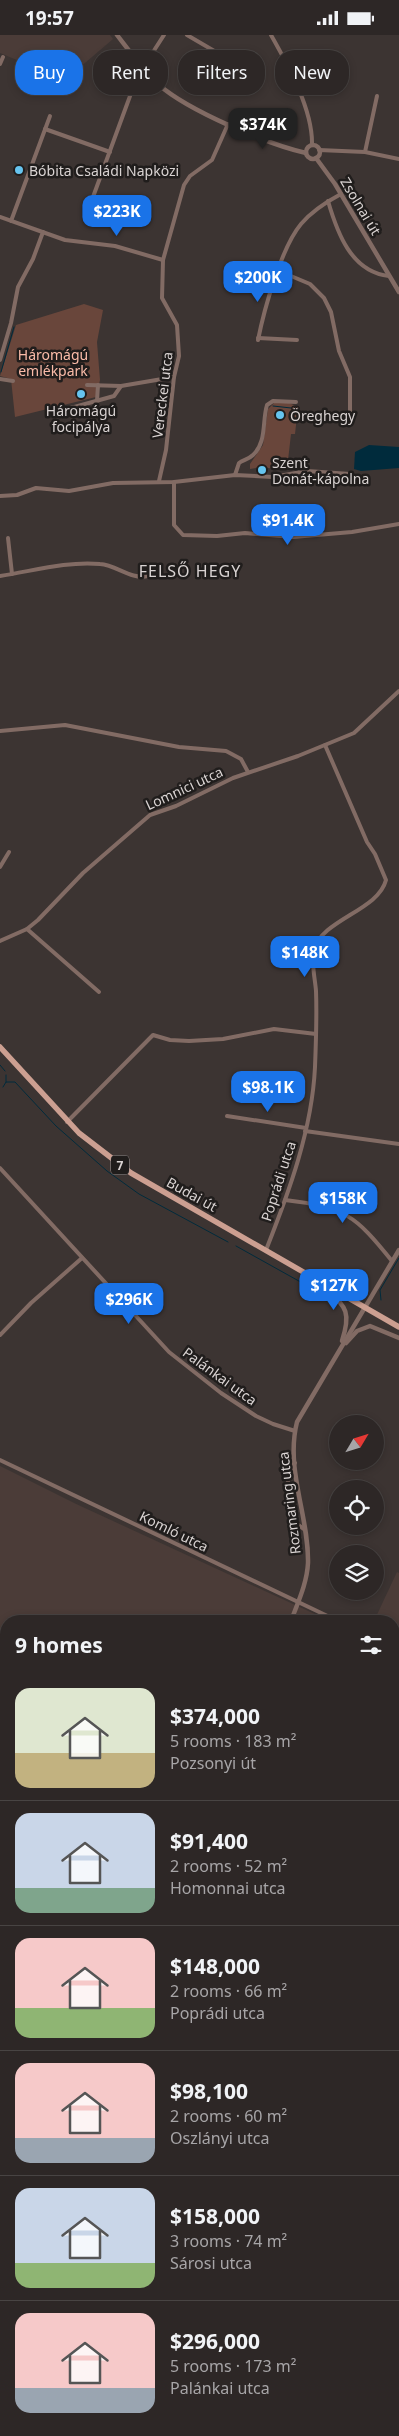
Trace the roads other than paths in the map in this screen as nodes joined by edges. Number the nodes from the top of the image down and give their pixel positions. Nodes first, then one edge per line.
1 (117, 35) edge
2 (164, 35) edge
3 (187, 35) edge
4 (272, 35) edge
5 (129, 50) edge
6 (154, 50) edge
7 (213, 50) edge
8 (3, 57) dead end
9 (0, 64) edge
10 (168, 92) edge
11 (131, 95) edge
12 (377, 96) dead end
13 (50, 115) dead end
14 (228, 124) junction
15 (45, 129) junction
16 (312, 145) junction
17 (319, 150) junction
18 (110, 152) junction
19 (365, 152) junction
20 (306, 153) junction
21 (316, 158) junction
22 (399, 159) edge
23 (341, 194) junction
24 (93, 197) dead end
25 (328, 201) junction
26 (0, 217) edge
27 (12, 221) junction
28 (43, 232) junction
29 (163, 260) junction
30 (279, 271) junction
31 (389, 276) junction
32 (399, 292) edge
33 (297, 339) dead end
34 (0, 360) edge
35 (174, 377) junction
36 (0, 379) edge
37 (13, 381) dead end
38 (87, 385) dead end
39 (98, 385) junction
40 (121, 385) junction
41 (97, 401) junction
42 (296, 402) dead end
43 (60, 411) dead end
44 (350, 425) dead end
45 (350, 474) dead end
46 (235, 475) junction
47 (159, 481) junction
48 (174, 482) junction
49 (0, 496) edge
50 (399, 524) edge
51 (8, 538) dead end
52 (12, 574) junction
53 (0, 576) edge
54 (148, 576) dead end
55 (399, 691) edge
56 (0, 731) edge
57 (325, 745) junction
58 (248, 772) junction
59 (9, 853) dead end
60 (0, 867) edge
61 (27, 929) junction
62 (0, 941) edge
63 (99, 992) dead end
64 (316, 1034) junction
65 (0, 1047) edge
66 (227, 1116) dead end
67 (68, 1122) junction
68 (306, 1129) junction
69 (399, 1144) edge
70 (0, 1168) edge
71 (286, 1201) junction
72 (266, 1250) junction
73 (399, 1250) edge
74 (82, 1258) junction
75 (392, 1261) junction
76 (313, 1277) junction
77 (365, 1308) junction
78 (399, 1327) edge
79 (0, 1335) edge
80 (399, 1338) edge
81 (340, 1349) junction
82 (295, 1431) junction
83 (0, 1460) edge
84 (294, 1463) junction
85 (304, 1529) junction
86 (298, 1603) junction
87 (293, 1615) edge
88 (325, 1615) edge

1 - 5 street
2 - 6 street
3 - 7 street
4 - 16 street
8 - 9 street
10 - 14 street
11 - 18 street
12 - 19 street
13 - 15 street
14 - 20 street
14 - 29 street, Vereckei utca
15 - 18 street
15 - 27 street
16 - 17 street
16 - 20 street
17 - 19 street
17 - 21 street
18 - 24 street
19 - 22 street
20 - 21 street
21 - 23 street, Zsolnai út
23 - 25 street
23 - 31 street, Zsolnai út
25 - 30 street
25 - 31 street
26 - 27 street
27 - 28 street
28 - 29 street
28 - 34 street
29 - 35 street, Vereckei utca
30 - 33 street
30 - 44 street
31 - 32 street, Zsolnai út
35 - 40 street
35 - 47 street, Vereckei utca
36 - 37 street
38 - 39 street
39 - 40 street
39 - 41 street
40 - 41 street
41 - 43 street
42 - 46 street
45 - 46 street
46 - 48 street
47 - 48 street
47 - 49 street
48 - 50 street
51 - 52 street
52 - 53 street
52 - 54 street
55 - 57 street, Lomnici utca
56 - 58 street
57 - 58 street, Lomnici utca
57 - 64 street, Poprádi utca
58 - 61 street, Lomnici utca
59 - 60 street
61 - 62 street, Lomnici utca
61 - 63 street
64 - 67 street
64 - 68 street, Poprádi utca
65 - 67 main road, Budai út / 7
66 - 68 street
67 - 72 main road, Budai út / 7
68 - 69 street
68 - 71 street, Poprádi utca
70 - 74 street, Palánkai utca
71 - 72 street, Poprádi utca
71 - 75 street
72 - 76 main road, Budai út / 7
73 - 75 street, Rozmaring utca
74 - 79 street
74 - 82 street, Palánkai utca
75 - 77 street, Rozmaring utca
76 - 77 main road, Budai út / 7
76 - 81 street
77 - 78 main road, Budai út / 7
77 - 81 street, Rozmaring utca
80 - 81 street
81 - 82 street, Rozmaring utca
82 - 84 street, Rozmaring utca
83 - 86 street, Komló utca
84 - 85 street, Rozmaring utca
84 - 85 street
85 - 86 street, Rozmaring utca
86 - 87 street, Rozmaring utca
86 - 88 street, Komló utca

